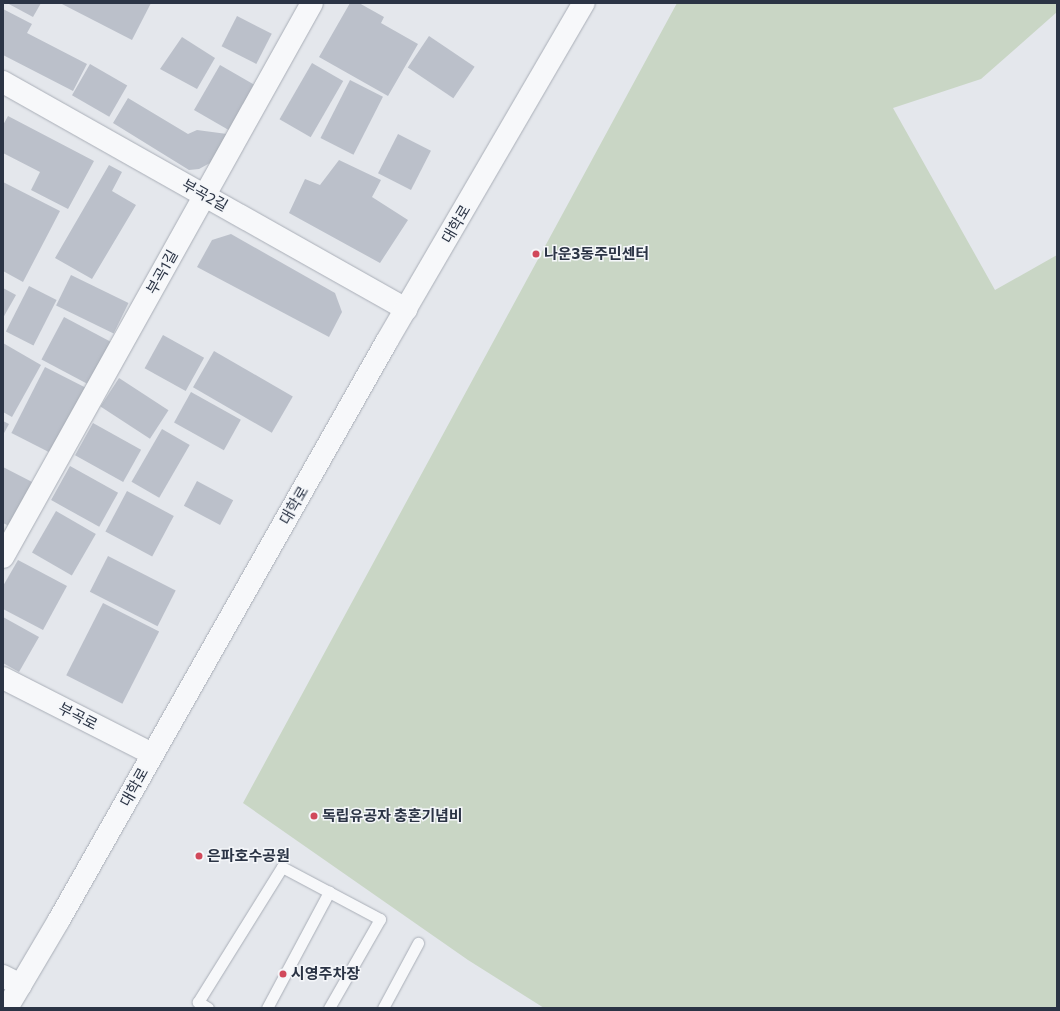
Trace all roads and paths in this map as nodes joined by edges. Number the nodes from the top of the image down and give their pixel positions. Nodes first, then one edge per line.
1 (312, 3) edge
2 (584, 3) edge
3 (3, 82) edge
4 (204, 194) junction
5 (406, 309) junction
6 (6, 544) edge
7 (3, 678) edge
8 (152, 754) junction
9 (329, 892) junction
10 (418, 943) dead end
11 (12, 980) edge
12 (196, 1005) edge
13 (7, 1008) edge
14 (208, 1008) edge
15 (267, 1008) edge
16 (329, 1008) edge
17 (383, 1008) edge

1 - 4 street, 부곡1길
2 - 5 street, 대학로
3 - 4 street, 부곡2길
4 - 5 street, 부곡2길
4 - 6 street, 부곡1길
5 - 8 street, 대학로
7 - 8 street, 부곡로
8 - 11 street, 대학로
9 - 12 lane
9 - 15 lane
9 - 16 lane
10 - 17 lane
11 - 13 street, 대학로
12 - 14 lane

